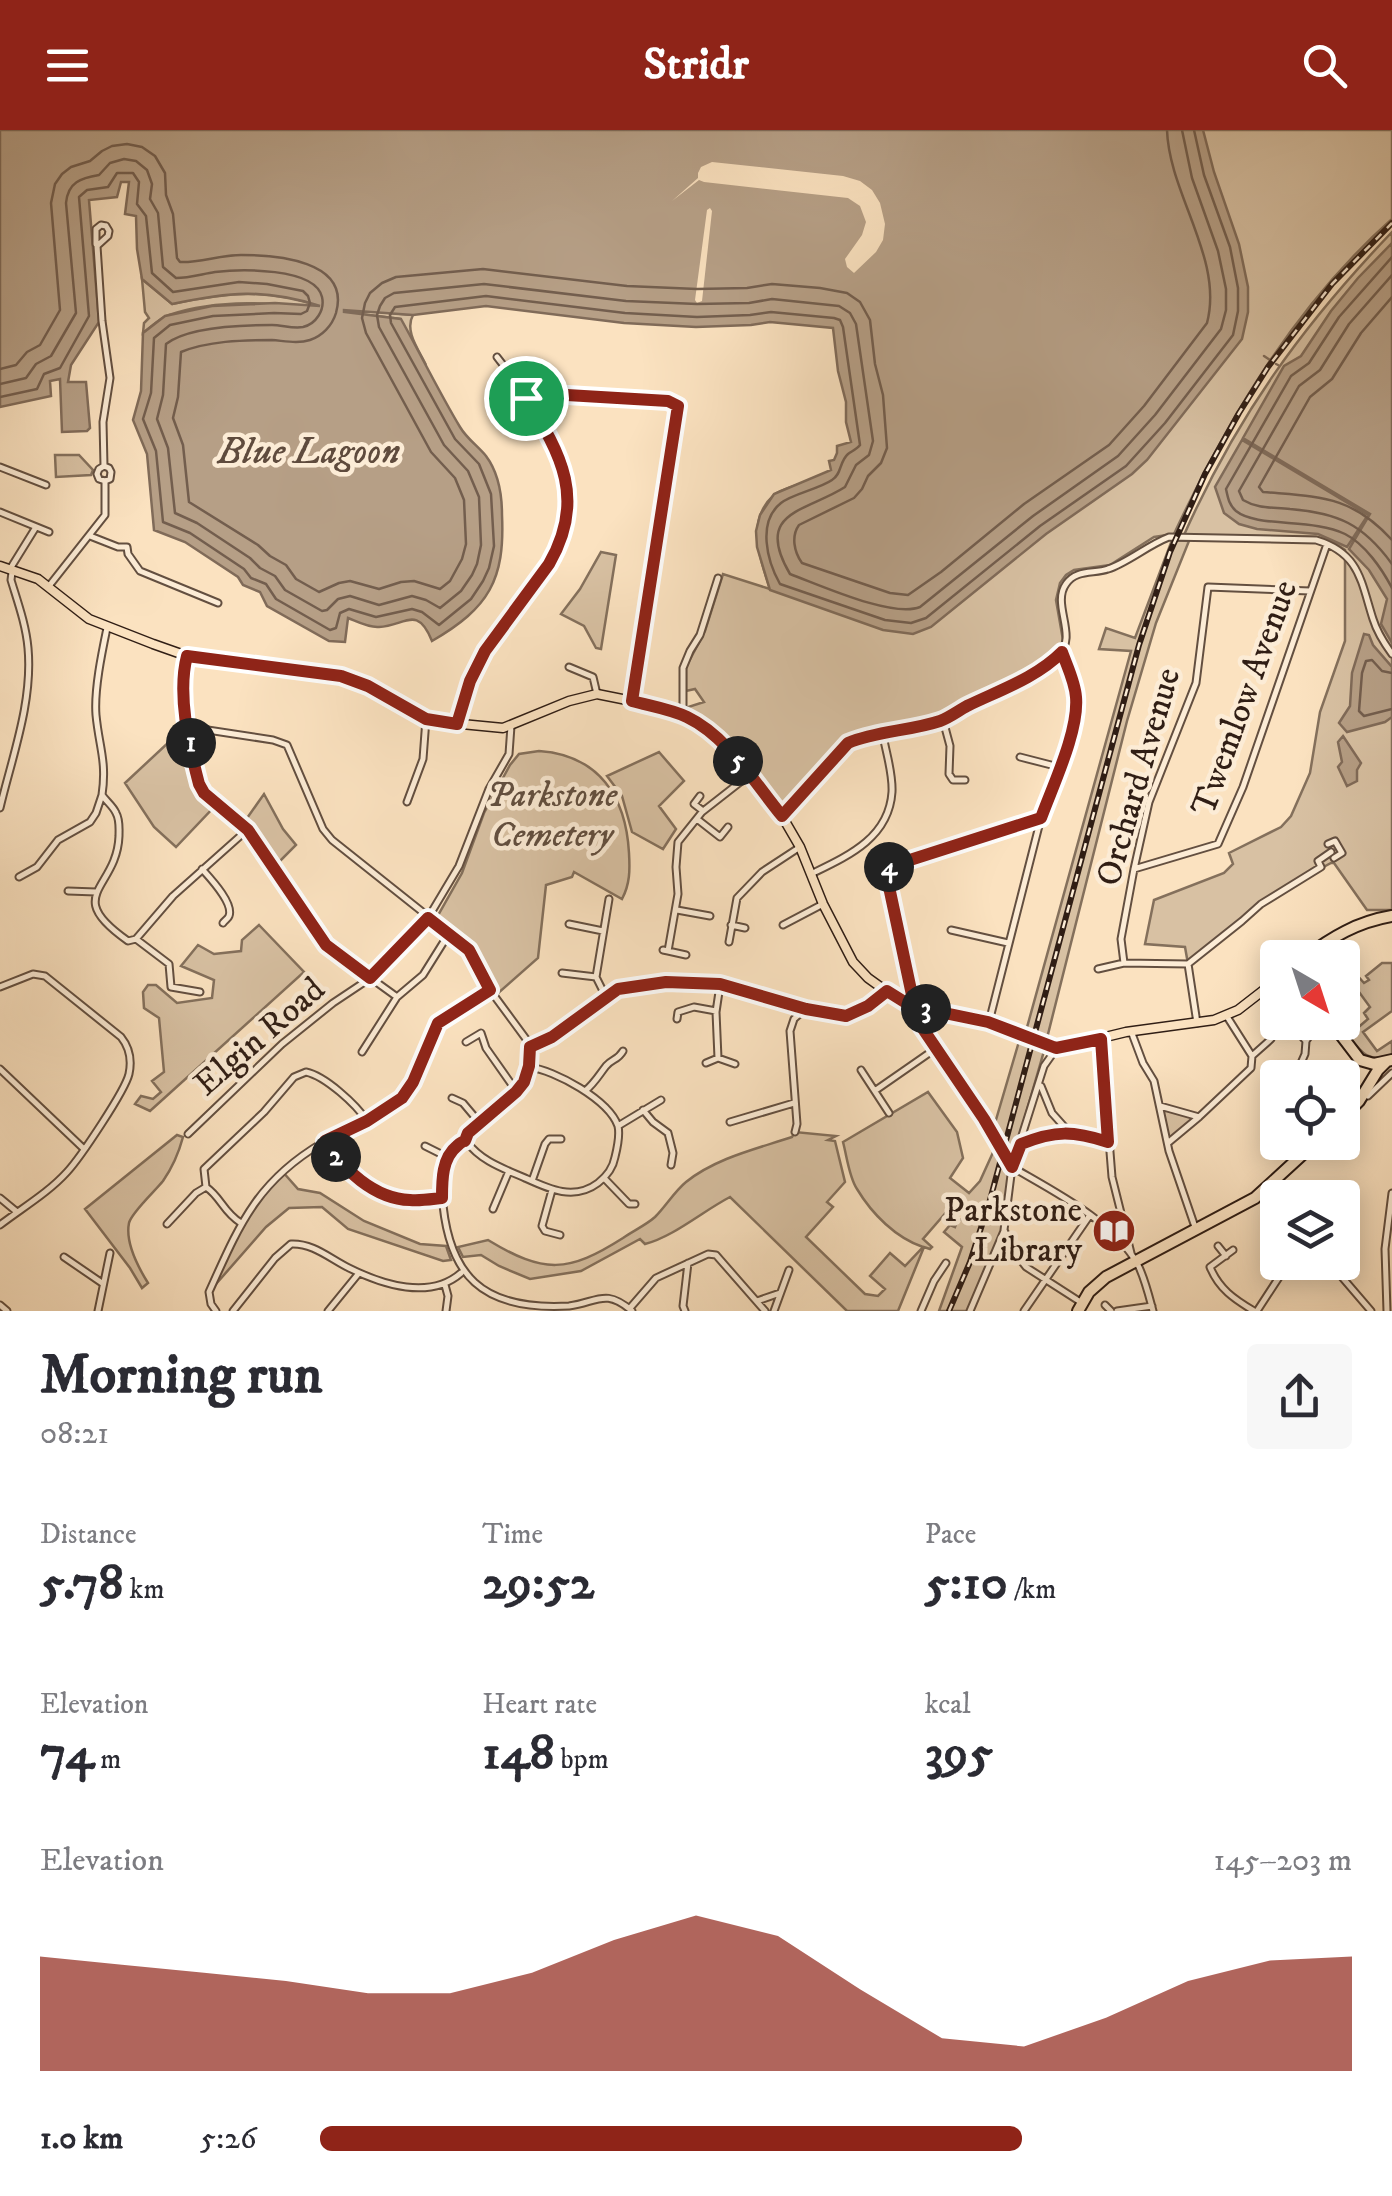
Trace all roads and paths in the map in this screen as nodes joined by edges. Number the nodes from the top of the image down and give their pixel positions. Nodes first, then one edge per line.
1 (96, 246) dead end
2 (497, 357) dead end
3 (526, 398) junction
4 (0, 467) edge
5 (46, 485) dead end
6 (0, 512) edge
7 (36, 527) junction
8 (50, 532) dead end
9 (90, 536) junction
10 (1327, 544) junction
11 (5, 568) edge
12 (718, 578) dead end
13 (48, 586) junction
14 (1310, 591) junction
15 (218, 603) dead end
16 (107, 628) junction
17 (1062, 652) junction
18 (1392, 654) edge
19 (187, 656) junction
20 (568, 667) dead end
21 (597, 694) junction
22 (632, 701) junction
23 (683, 715) junction
24 (426, 719) junction
25 (943, 720) junction
26 (457, 724) junction
27 (512, 726) junction
28 (188, 727) junction
29 (883, 735) junction
30 (1020, 757) dead end
31 (1060, 767) junction
32 (749, 775) junction
33 (965, 780) dead end
34 (102, 795) junction
35 (700, 796) dead end
36 (407, 802) dead end
37 (0, 808) edge
38 (703, 812) junction
39 (782, 816) junction
40 (1041, 818) junction
41 (696, 819) junction
42 (728, 828) dead end
43 (248, 830) junction
44 (800, 847) junction
45 (1331, 852) dead end
46 (202, 869) junction
47 (1134, 869) junction
48 (811, 874) junction
49 (19, 877) dead end
50 (68, 892) dead end
51 (96, 892) junction
52 (609, 899) dead end
53 (824, 904) junction
54 (677, 910) junction
55 (702, 915) junction
56 (710, 916) dead end
57 (1392, 916) edge
58 (428, 918) junction
59 (223, 922) dead end
60 (700, 923) dead end
61 (569, 924) dead end
62 (731, 925) junction
63 (783, 925) dead end
64 (745, 928) dead end
65 (951, 930) dead end
66 (603, 931) junction
67 (448, 935) junction
68 (136, 939) junction
69 (1328, 940) edge
70 (729, 942) dead end
71 (1008, 943) junction
72 (686, 955) dead end
73 (1124, 963) junction
74 (1188, 964) junction
75 (1098, 969) dead end
76 (562, 973) dead end
77 (596, 976) junction
78 (370, 978) junction
79 (720, 984) junction
80 (0, 986) edge
81 (490, 990) junction
82 (887, 991) junction
83 (200, 992) dead end
84 (1260, 993) edge
85 (397, 997) junction
86 (606, 997) junction
87 (915, 1006) junction
88 (806, 1009) junction
89 (716, 1011) junction
90 (1226, 1015) junction
91 (677, 1019) dead end
92 (988, 1022) junction
93 (1197, 1023) junction
94 (1131, 1031) junction
95 (1101, 1039) junction
96 (1270, 1040) edge
97 (1344, 1040) edge
98 (1306, 1041) edge
99 (466, 1042) dead end
100 (530, 1047) junction
101 (1056, 1048) junction
102 (936, 1049) junction
103 (362, 1052) dead end
104 (1252, 1056) junction
105 (622, 1057) dead end
106 (718, 1058) junction
107 (1302, 1060) edge
108 (1360, 1060) junction
109 (1390, 1061) edge
110 (706, 1063) dead end
111 (736, 1064) dead end
112 (529, 1066) junction
113 (0, 1069) edge
114 (862, 1070) dead end
115 (1392, 1073) edge
116 (1040, 1083) junction
117 (876, 1090) junction
118 (516, 1092) junction
119 (585, 1092) junction
120 (1360, 1093) edge
121 (1368, 1096) dead end
122 (452, 1098) dead end
123 (1360, 1098) edge
124 (661, 1100) dead end
125 (795, 1103) junction
126 (1160, 1106) junction
127 (643, 1110) junction
128 (890, 1113) dead end
129 (1199, 1117) junction
130 (367, 1121) junction
131 (480, 1122) junction
132 (730, 1122) dead end
133 (618, 1126) junction
134 (795, 1132) dead end
135 (1068, 1132) junction
136 (188, 1134) dead end
137 (561, 1139) dead end
138 (465, 1140) junction
139 (325, 1141) junction
140 (1108, 1142) junction
141 (1168, 1142) junction
142 (1021, 1144) junction
143 (426, 1146) dead end
144 (84, 1149) junction
145 (448, 1157) junction
146 (1296, 1160) edge
147 (671, 1165) dead end
148 (1012, 1167) junction
149 (509, 1171) junction
150 (604, 1178) junction
151 (532, 1181) junction
152 (206, 1187) junction
153 (552, 1190) junction
154 (1392, 1193) edge
155 (0, 1198) edge
156 (442, 1198) junction
157 (635, 1204) dead end
158 (493, 1209) dead end
159 (17, 1212) junction
160 (1090, 1215) junction
161 (167, 1224) dead end
162 (241, 1224) junction
163 (0, 1226) edge
164 (1004, 1230) junction
165 (1196, 1230) junction
166 (560, 1235) dead end
167 (1127, 1238) junction
168 (1120, 1242) junction
169 (1218, 1246) dead end
170 (1233, 1250) dead end
171 (110, 1253) dead end
172 (64, 1256) dead end
173 (1226, 1256) junction
174 (1133, 1258) junction
175 (688, 1263) junction
176 (946, 1264) dead end
177 (789, 1270) dead end
178 (360, 1272) junction
179 (461, 1272) junction
180 (1046, 1280) junction
181 (1278, 1280) edge
182 (1344, 1280) edge
183 (102, 1283) junction
184 (445, 1285) junction
185 (780, 1293) junction
186 (757, 1301) junction
187 (1105, 1304) dead end
188 (0, 1306) edge
189 (1080, 1307) edge
190 (1152, 1308) edge
191 (517, 1310) edge
192 (631, 1310) edge
193 (7, 1311) edge
194 (98, 1311) edge
195 (216, 1311) edge
196 (233, 1311) edge
197 (328, 1311) edge
198 (446, 1311) edge
199 (685, 1311) edge
200 (765, 1311) edge
201 (774, 1311) edge
202 (921, 1311) edge
203 (970, 1311) edge
204 (1024, 1311) edge
205 (1114, 1311) edge
206 (1256, 1311) edge
207 (1371, 1311) edge
208 (1387, 1311) edge

1 - 9 street
2 - 3 street
3 - 22 street
3 - 26 street
4 - 5 street
6 - 7 street
7 - 8 street
7 - 11 street
9 - 13 street
9 - 15 street
10 - 14 street, Twemlow Avenue
10 - 17 street
10 - 18 street
11 - 13 main road
11 - 37 street
12 - 23 street
13 - 16 main road
14 - 47 street, Twemlow Avenue
14 - 47 street, Orchard Avenue
16 - 19 main road
16 - 34 street
17 - 25 street
17 - 31 street
19 - 24 main road
19 - 28 street
20 - 21 street
21 - 22 main road
21 - 27 main road
22 - 23 main road
23 - 32 main road
24 - 26 main road
24 - 36 street
25 - 29 street
25 - 33 street
26 - 27 main road
27 - 58 street, Elgin Road
28 - 43 street
28 - 58 street
29 - 39 street
29 - 48 street
30 - 31 street
31 - 40 street
32 - 38 street
32 - 39 main road
34 - 49 street
34 - 51 street
35 - 38 street
38 - 41 street
39 - 44 main road
40 - 71 street
40 - 87 street
41 - 42 street
41 - 54 street
43 - 46 street
43 - 78 street
44 - 48 main road
44 - 62 street
45 - 74 street
46 - 59 street
46 - 68 street
47 - 73 street, Orchard Avenue
48 - 53 main road
50 - 51 street
51 - 68 street
52 - 66 street
53 - 63 street
53 - 82 main road
54 - 55 street
54 - 72 street
55 - 56 street
55 - 60 street
57 - 69 highway
58 - 67 street
58 - 78 street, Elgin Road
61 - 66 street
62 - 64 street
62 - 70 street
65 - 71 street
66 - 77 street
67 - 81 street
67 - 85 street
68 - 83 street
71 - 92 street
73 - 74 street
73 - 75 street
74 - 93 street
76 - 77 street
77 - 86 street
78 - 85 street
78 - 136 street, Elgin Road
79 - 86 street
79 - 88 street
79 - 89 street
80 - 144 street
81 - 100 street
81 - 130 street
82 - 87 main road
82 - 88 street
84 - 90 main road
85 - 103 street
86 - 100 street
87 - 92 main road
87 - 102 street
88 - 125 street
89 - 91 street
89 - 106 street
90 - 93 main road
90 - 104 street
92 - 101 main road
93 - 94 main road
94 - 95 main road
94 - 126 street
95 - 101 main road
95 - 140 street
96 - 104 street
97 - 108 highway
98 - 107 street
99 - 118 street
100 - 112 street
101 - 116 street
102 - 117 street
102 - 148 street
104 - 129 street
105 - 119 street
106 - 110 street
106 - 111 street
108 - 109 highway
108 - 120 highway
109 - 123 highway
112 - 118 street
112 - 119 street
113 - 144 street
114 - 117 street
115 - 121 street
116 - 135 street
116 - 142 street
117 - 128 street
118 - 131 street
119 - 133 street
122 - 131 street
124 - 127 street
125 - 132 street
125 - 134 street
126 - 129 street
126 - 141 street
127 - 133 street
127 - 147 street
129 - 141 street
130 - 139 street
130 - 152 street
131 - 138 street
133 - 150 street
135 - 140 street
135 - 142 street
137 - 151 street
138 - 145 street
138 - 149 street
139 - 156 street
139 - 162 street
140 - 167 street
141 - 165 street
142 - 148 street
143 - 145 street
144 - 159 street
145 - 156 street
146 - 165 highway
148 - 160 street
148 - 164 street
149 - 151 street
149 - 158 street
150 - 153 street
150 - 157 street
151 - 153 street
152 - 161 street
152 - 162 street
153 - 166 street
154 - 208 street
155 - 159 street
156 - 179 street
159 - 163 street
160 - 168 street
160 - 180 street
162 - 195 street
164 - 180 street
164 - 203 street
165 - 174 highway
167 - 168 street
167 - 174 street
168 - 174 street
169 - 173 street
170 - 173 street
171 - 183 street
172 - 183 street
173 - 206 street
174 - 189 highway
174 - 190 street
175 - 186 street
175 - 192 street
175 - 199 street
176 - 202 street
177 - 185 street
178 - 184 street
178 - 196 street
178 - 197 street
179 - 184 street
179 - 191 street
180 - 189 street
180 - 204 street
181 - 206 street
182 - 207 street
183 - 194 street
184 - 198 street
185 - 186 street
185 - 201 street
186 - 200 street
187 - 205 street
188 - 193 street
190 - 205 street
191 - 192 street

